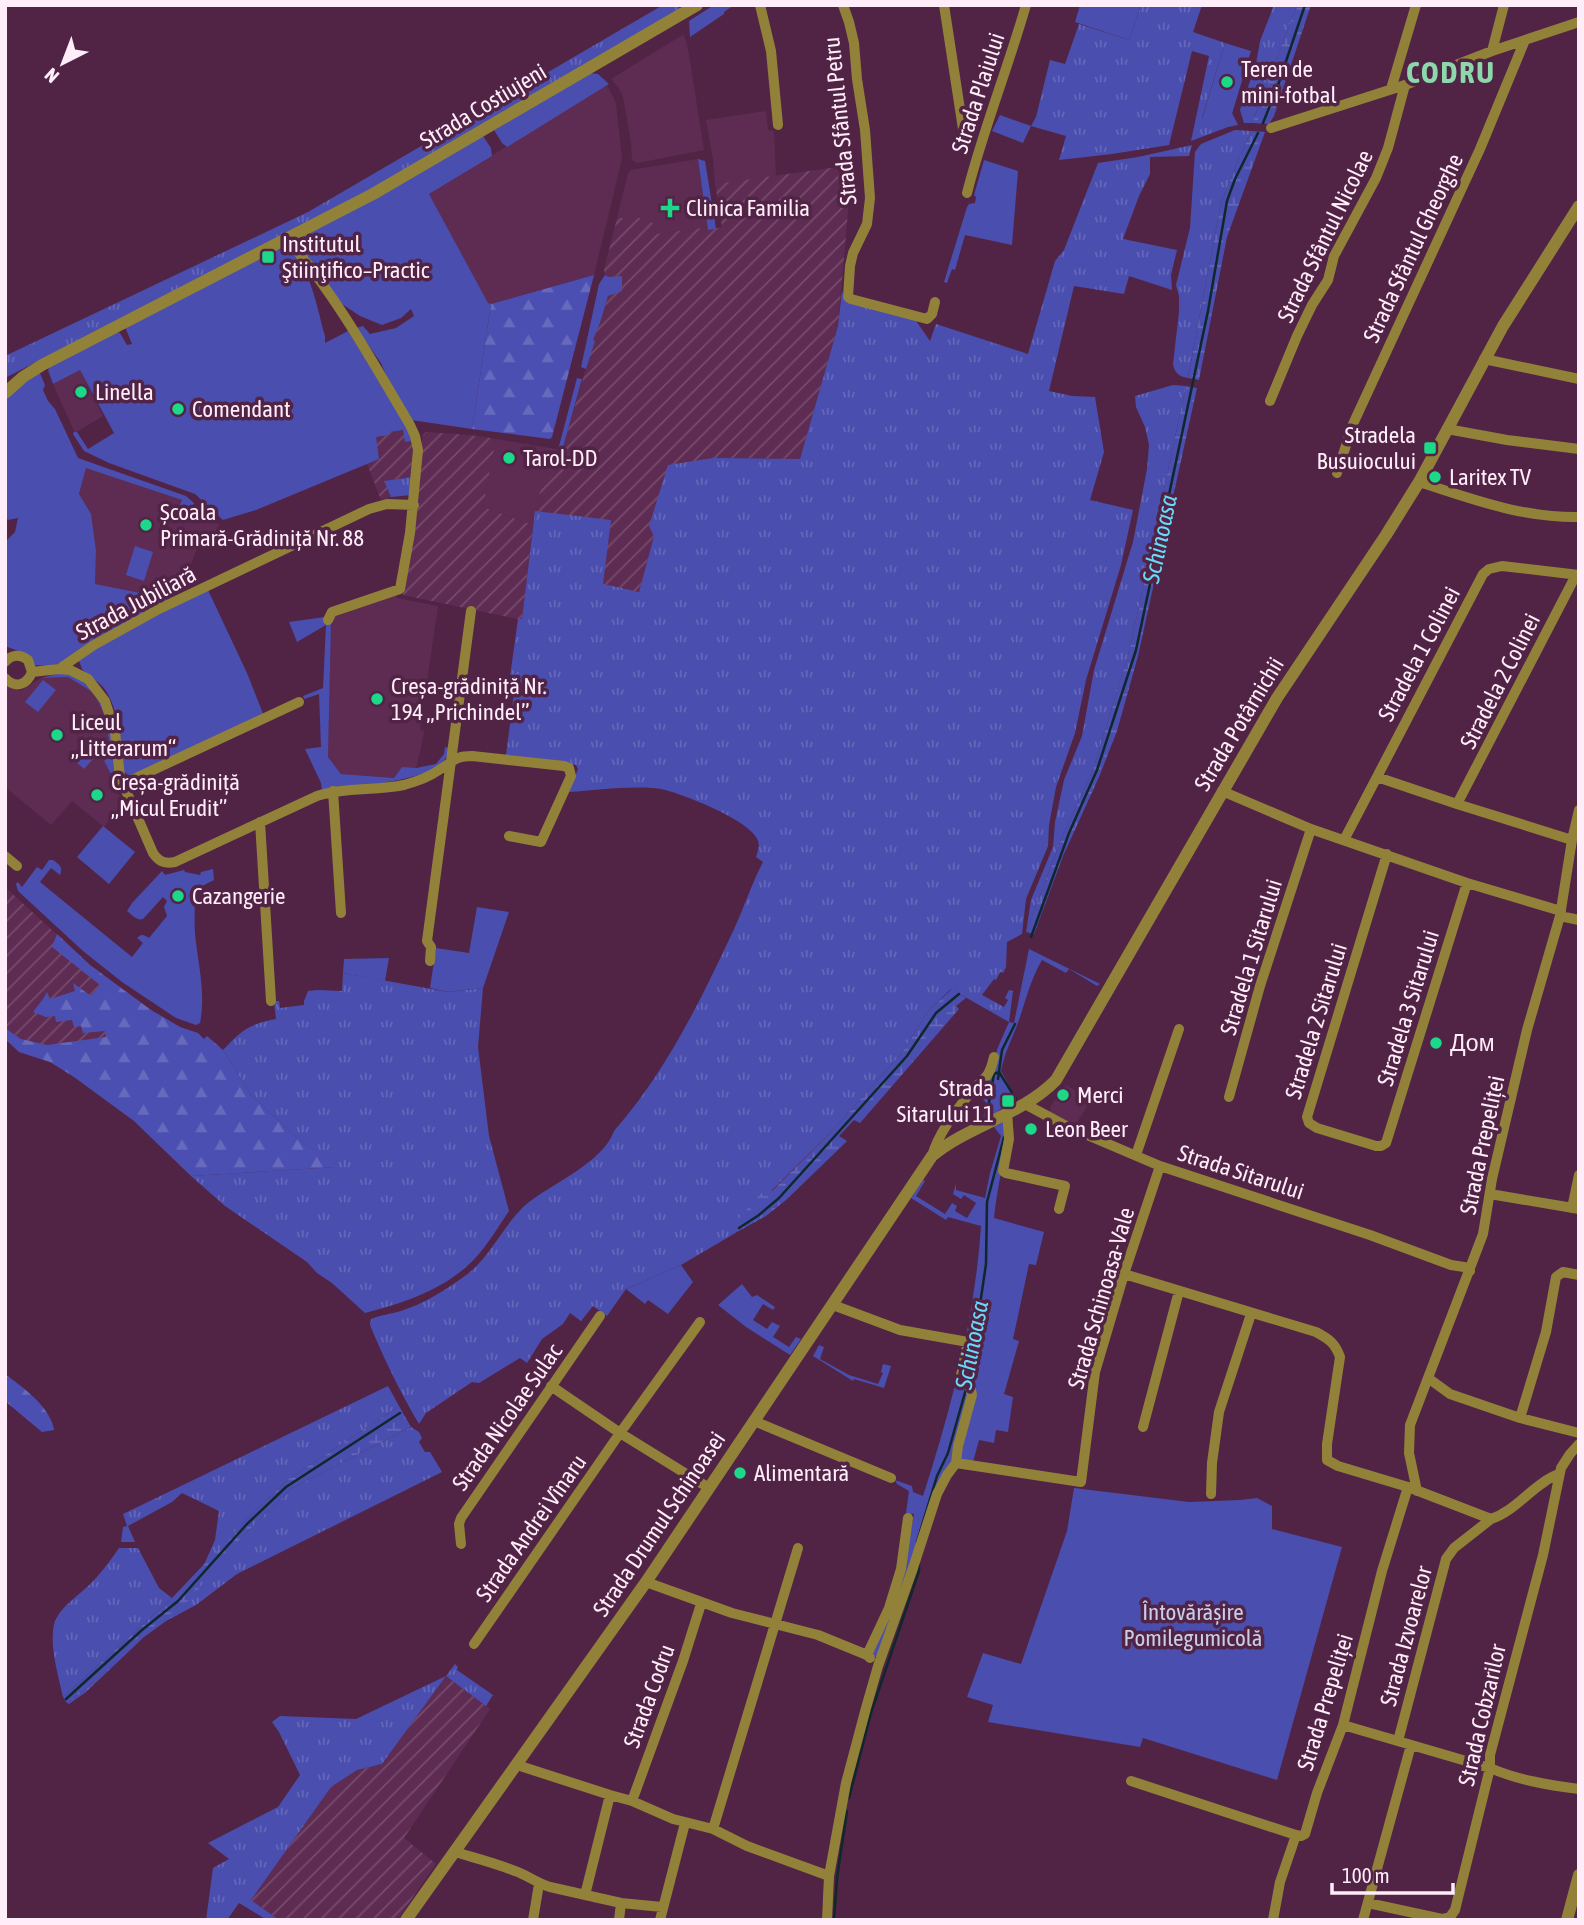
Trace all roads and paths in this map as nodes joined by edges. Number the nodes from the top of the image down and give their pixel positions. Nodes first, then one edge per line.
1 (697, 5) edge
2 (760, 5) edge
3 (843, 5) edge
4 (944, 5) edge
5 (1026, 5) edge
6 (1416, 5) edge
7 (1504, 5) edge
8 (1579, 22) edge
9 (1525, 40) junction
10 (1492, 51) junction
11 (1405, 85) junction
12 (1391, 89) junction
13 (778, 125) dead end
14 (1271, 128) dead end
15 (965, 142) dead end
16 (967, 193) dead end
17 (1579, 206) edge
18 (287, 239) junction
19 (935, 302) dead end
20 (1484, 359) junction
21 (1579, 379) edge
22 (5, 393) edge
23 (1270, 401) dead end
24 (1447, 429) junction
25 (1579, 449) edge
26 (1337, 473) dead end
27 (1419, 482) junction
28 (414, 505) junction
29 (1579, 517) edge
30 (1577, 575) edge
31 (471, 611) dead end
32 (328, 620) dead end
33 (6, 659) edge
34 (59, 669) junction
35 (32, 672) junction
36 (5, 678) edge
37 (299, 702) dead end
38 (450, 762) junction
39 (1377, 776) junction
40 (123, 784) junction
41 (1222, 791) junction
42 (333, 792) junction
43 (1457, 804) junction
44 (1579, 810) edge
45 (260, 822) junction
46 (1311, 830) junction
47 (509, 836) dead end
48 (1344, 840) junction
49 (1572, 840) junction
50 (1387, 855) junction
51 (5, 856) edge
52 (17, 866) dead end
53 (1467, 883) junction
54 (1560, 913) junction
55 (341, 914) dead end
56 (1579, 920) edge
57 (430, 961) dead end
58 (271, 1001) dead end
59 (1180, 1029) dead end
60 (994, 1056) dead end
61 (1229, 1097) dead end
62 (1025, 1104) junction
63 (1007, 1112) junction
64 (1384, 1145) joint
65 (1136, 1155) junction
66 (932, 1157) junction
67 (1160, 1166) junction
68 (1579, 1175) edge
69 (1490, 1194) junction
70 (1575, 1208) edge
71 (1059, 1209) dead end
72 (1451, 1265) junction
73 (1470, 1271) junction
74 (1124, 1274) junction
75 (1579, 1275) edge
76 (1463, 1287) junction
77 (1179, 1291) junction
78 (833, 1305) junction
79 (1251, 1314) junction
80 (600, 1316) dead end
81 (700, 1321) dead end
82 (1427, 1378) junction
83 (551, 1387) junction
84 (1520, 1418) junction
85 (754, 1421) junction
86 (1143, 1427) dead end
87 (620, 1433) junction
88 (1579, 1433) edge
89 (1579, 1444) edge
90 (956, 1463) junction
91 (1560, 1473) junction
92 (891, 1478) dead end
93 (709, 1488) junction
94 (1412, 1489) junction
95 (1211, 1494) dead end
96 (908, 1518) dead end
97 (1491, 1519) junction
98 (461, 1544) dead end
99 (798, 1548) dead end
100 (646, 1582) junction
101 (701, 1604) junction
102 (775, 1624) junction
103 (474, 1644) dead end
104 (867, 1655) junction
105 (878, 1665) junction
106 (1343, 1725) junction
107 (1398, 1741) junction
108 (1412, 1745) junction
109 (517, 1765) junction
110 (1490, 1768) junction
111 (1131, 1780) dead end
112 (1579, 1789) edge
113 (610, 1795) junction
114 (632, 1801) junction
115 (685, 1823) junction
116 (713, 1829) junction
117 (1296, 1835) junction
118 (456, 1852) junction
119 (1579, 1875) edge
120 (830, 1876) junction
121 (539, 1884) junction
122 (585, 1895) junction
123 (621, 1903) junction
124 (1368, 1903) junction
125 (662, 1907) junction
126 (406, 1920) edge
127 (533, 1920) edge
128 (618, 1920) edge
129 (660, 1920) edge
130 (827, 1920) edge
131 (1273, 1920) edge
132 (1363, 1920) edge
133 (1567, 1920) edge

1 - 18 street, Strada Costiujeni
2 - 13 street
3 - 19 street, Strada Sfântul Petru
4 - 15 street
5 - 16 street, Strada Plaiului
6 - 12 street
7 - 10 street
8 - 9 street
9 - 10 street
9 - 26 street, Strada Sfântul Gheorghe
10 - 11 street
11 - 12 street
11 - 23 street, Strada Sfântul Nicolae
12 - 14 street
17 - 20 street, Strada Potârnichii
18 - 22 street, Strada Costiujeni
18 - 28 street
20 - 21 street
20 - 24 street, Strada Potârnichii
24 - 25 street
24 - 27 street, Strada Potârnichii
27 - 29 street
27 - 41 street, Strada Potârnichii
28 - 32 street
28 - 34 street, Strada Jubiliară
30 - 39 street, Stradela 1 Colinei
30 - 43 street, Stradela 2 Colinei
31 - 38 street
33 - 35 street
34 - 35 street, Strada Jubiliară
34 - 40 street
35 - 36 street, Strada Jubiliară
37 - 40 street
38 - 42 street
38 - 47 street
38 - 57 street
39 - 43 street
39 - 48 street, Stradela 1 Colinei
40 - 45 street
41 - 46 street
41 - 62 street, Strada Potârnichii
42 - 45 street
42 - 55 street
43 - 49 street
44 - 49 street, Strada Prepeliței
45 - 58 street
46 - 48 street
46 - 61 street, Stradela 1 Sitarului
48 - 50 street
49 - 54 street, Strada Prepeliței
50 - 53 street
50 - 64 street, Stradela 2 Sitarului
51 - 52 street
53 - 54 street
53 - 64 street, Stradela 3 Sitarului
54 - 56 street
54 - 69 street, Strada Prepeliței
59 - 65 street
60 - 66 street, Strada Drumul Schinoasei
62 - 63 street, Strada Drumul Schinoasei
62 - 65 street, Strada Sitarului
63 - 66 street, Strada Drumul Schinoasei
63 - 71 street
65 - 67 street, Strada Sitarului
66 - 78 street, Strada Drumul Schinoasei
67 - 72 street, Strada Sitarului
67 - 74 street, Strada Schinoasa-Vale
68 - 70 street
69 - 70 street
69 - 73 street, Strada Prepeliței
72 - 73 street, Strada Sitarului
72 - 76 street
73 - 76 street, Strada Prepeliței
74 - 77 street
74 - 90 street, Strada Schinoasa-Vale
75 - 84 street
76 - 82 street, Strada Prepeliței
77 - 79 street
77 - 86 street
78 - 85 street, Strada Drumul Schinoasei
78 - 90 street
79 - 94 street
79 - 95 street
80 - 83 street, Strada Nicolae Sulac
81 - 87 street, Strada Andrei Vînaru
82 - 84 street
82 - 94 street, Strada Prepeliței
83 - 87 street
83 - 98 street, Strada Nicolae Sulac
84 - 88 street
85 - 92 street
85 - 93 street, Strada Drumul Schinoasei
87 - 93 street
87 - 103 street, Strada Andrei Vînaru
89 - 91 street, Strada Cobzarilor
90 - 105 street
91 - 97 street, Strada Izvoarelor
91 - 110 street, Strada Cobzarilor
93 - 100 street, Strada Drumul Schinoasei
94 - 97 street
94 - 106 street, Strada Prepeliței
96 - 104 street
97 - 107 street, Strada Izvoarelor
99 - 102 street
100 - 101 street
100 - 109 street, Strada Drumul Schinoasei
101 - 102 street
101 - 114 street, Strada Codru
102 - 104 street
102 - 116 street
104 - 105 street
105 - 120 street
106 - 107 street
106 - 117 street, Strada Prepeliței
107 - 108 street
108 - 110 street
108 - 124 street
109 - 113 street
109 - 118 street, Strada Drumul Schinoasei
110 - 112 street
110 - 124 street, Strada Cobzarilor
111 - 117 street
113 - 114 street
113 - 122 street
114 - 115 street
115 - 116 street
115 - 125 street
116 - 120 street
117 - 131 street, Strada Prepeliței
118 - 121 street
118 - 126 street, Strada Drumul Schinoasei
119 - 133 street
120 - 130 street
121 - 122 street
121 - 127 street
122 - 123 street
123 - 125 street
123 - 128 street
124 - 132 street
125 - 129 street

